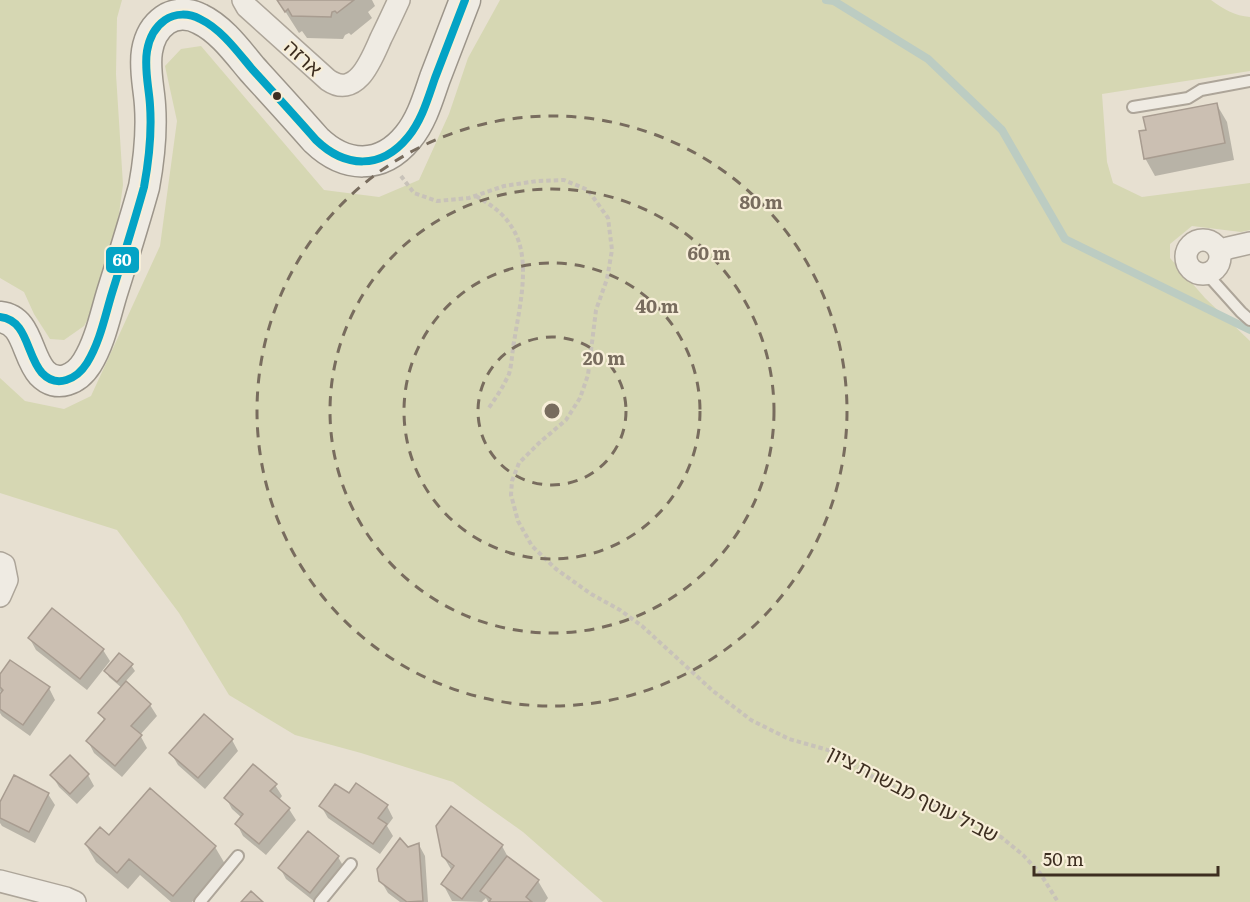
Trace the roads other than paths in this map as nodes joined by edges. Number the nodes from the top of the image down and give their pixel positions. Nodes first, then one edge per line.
1 (243, 0) edge
2 (399, 0) edge
3 (465, 0) edge
4 (179, 7) edge
5 (1250, 81) edge
6 (1132, 107) dead end
7 (1250, 243) edge
8 (1220, 252) junction
9 (1206, 273) junction
10 (0, 317) edge
11 (1250, 320) edge
12 (0, 563) edge
13 (0, 596) edge
14 (238, 856) dead end
15 (351, 864) dead end
16 (0, 881) edge
17 (75, 902) edge
18 (200, 902) edge
19 (320, 902) edge

1 - 2 street, ארזה
3 - 4 main road
4 - 10 main road
5 - 6 lane
7 - 8 street
8 - 9 street
8 - 9 street
9 - 11 lane
12 - 13 street
14 - 18 lane
15 - 19 lane
16 - 17 street

